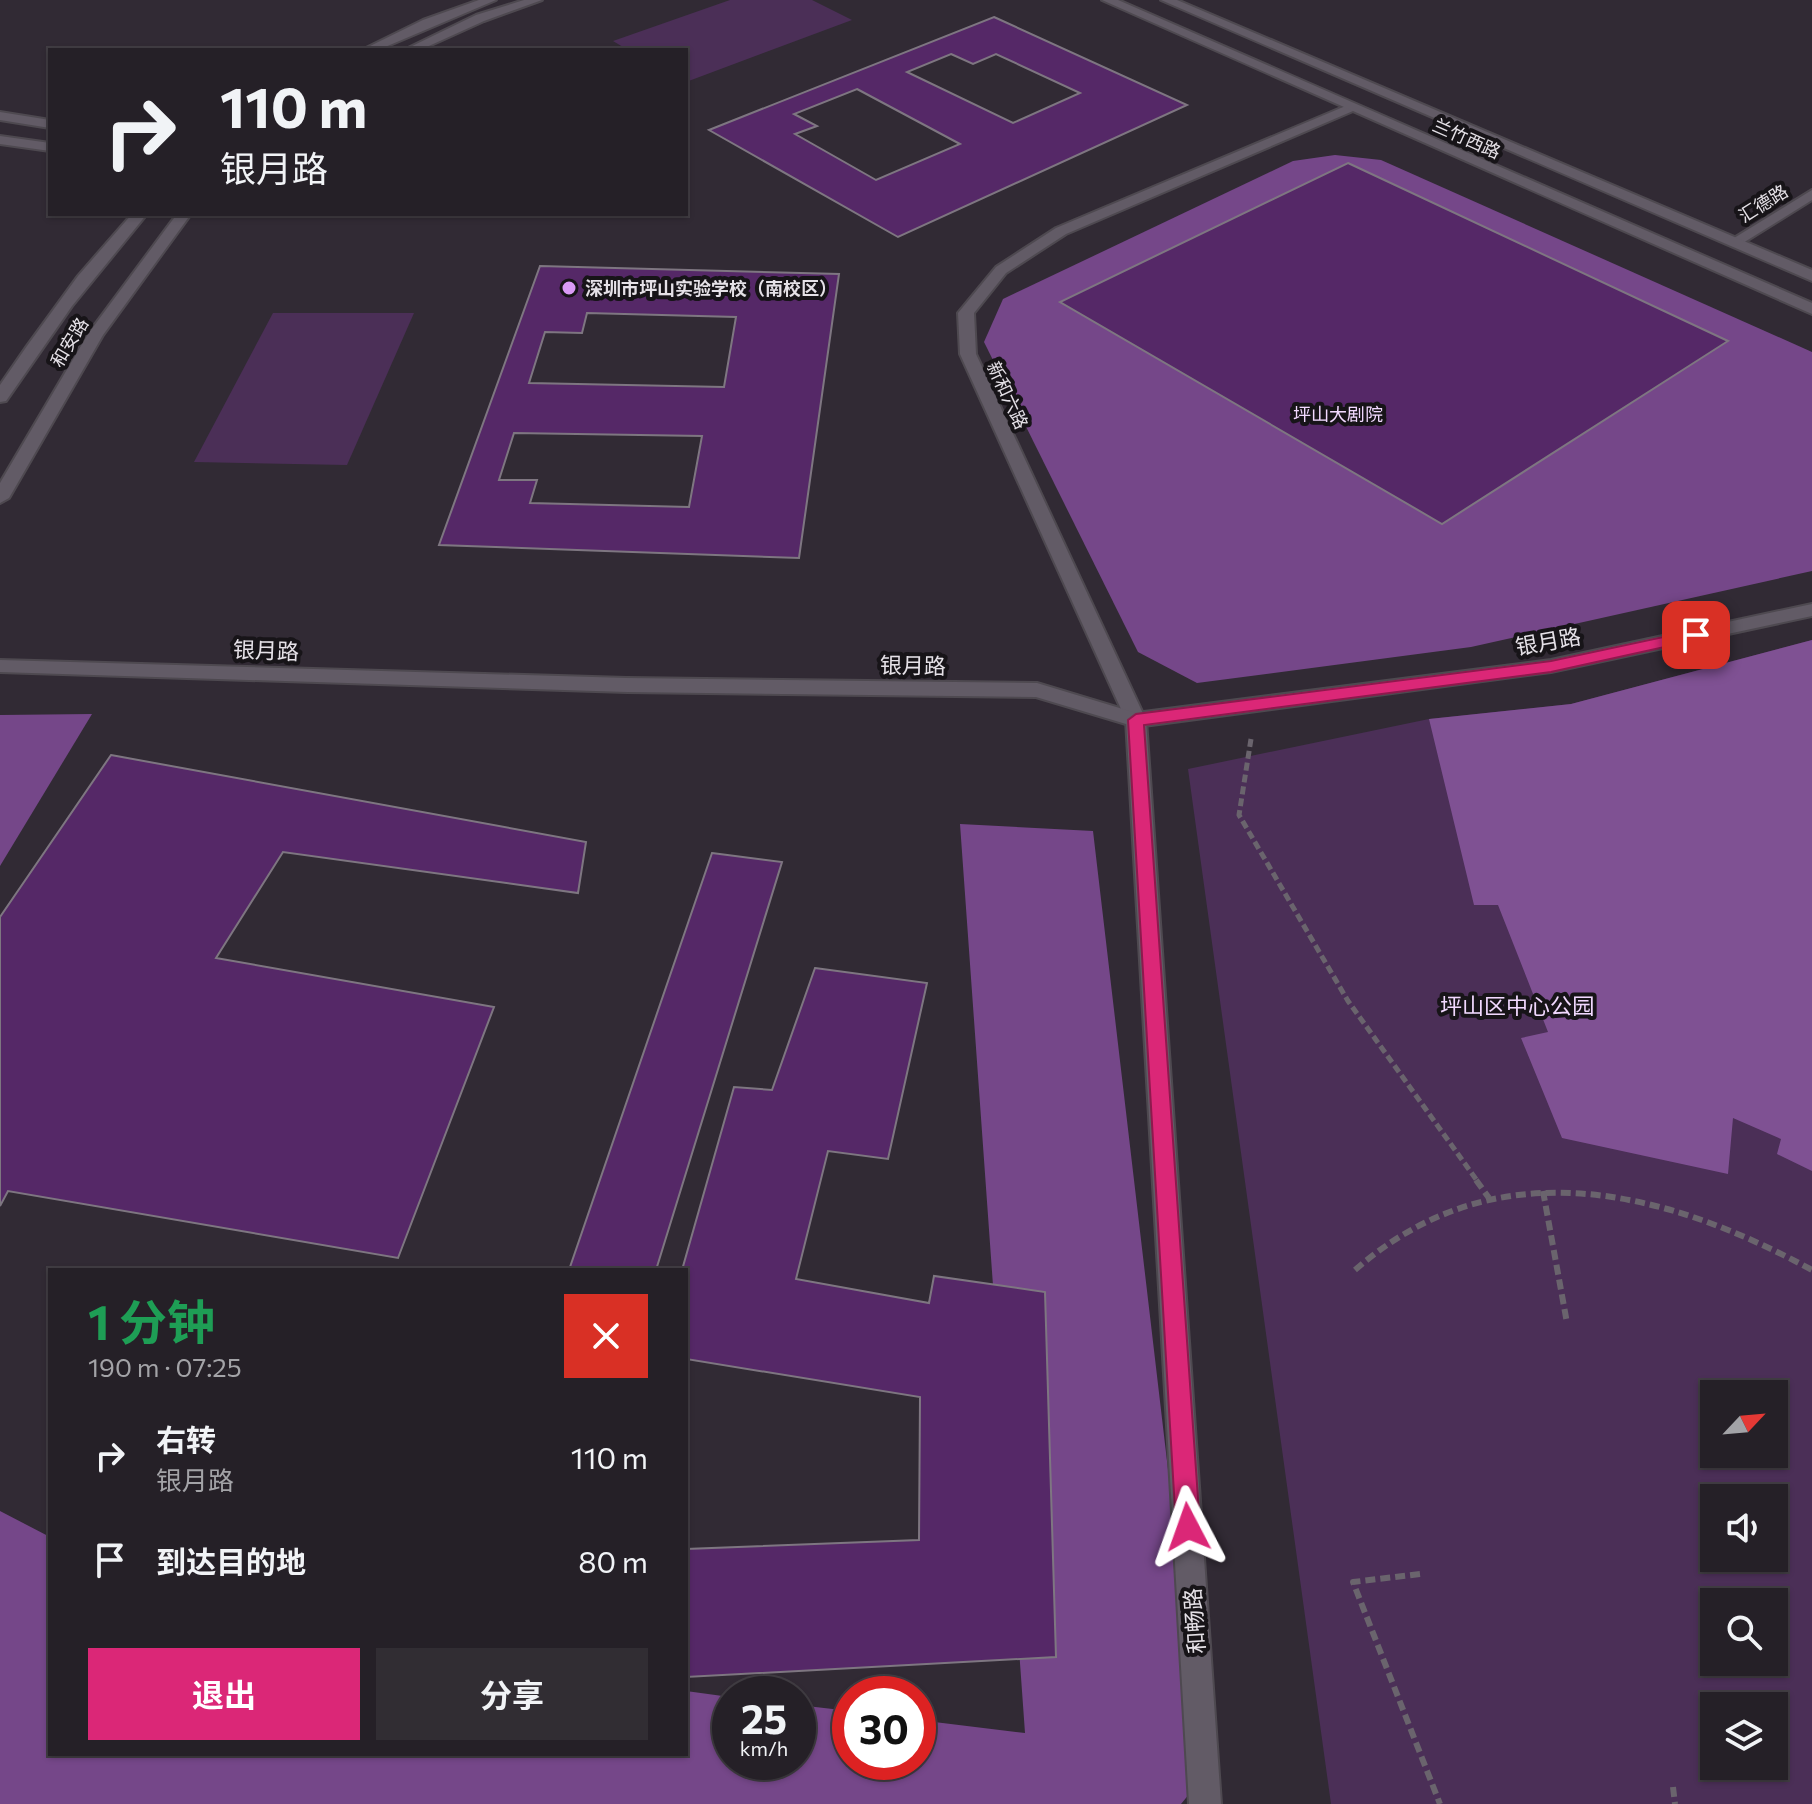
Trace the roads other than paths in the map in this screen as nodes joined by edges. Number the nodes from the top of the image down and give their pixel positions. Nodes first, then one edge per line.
1 (491, 0) edge
2 (536, 0) edge
3 (1108, 0) edge
4 (1167, 0) edge
5 (372, 48) edge
6 (414, 48) edge
7 (1353, 108) junction
8 (0, 116) edge
9 (48, 124) edge
10 (0, 140) edge
11 (48, 147) edge
12 (1812, 194) edge
13 (158, 218) edge
14 (1733, 243) junction
15 (1812, 276) edge
16 (1812, 309) edge
17 (0, 397) edge
18 (0, 498) edge
19 (1812, 610) edge
20 (0, 666) edge
21 (1136, 720) junction
22 (1205, 1804) edge

1 - 5 street
2 - 6 street
3 - 7 street, 兰竹西路
4 - 14 street, 兰竹西路
7 - 16 street, 兰竹西路
7 - 21 street, 新和六路
8 - 9 street
10 - 11 street
12 - 14 street, 汇德路
13 - 17 street, 和安路
13 - 18 street, 和安路
14 - 15 street, 兰竹西路
19 - 21 street, 银月路
20 - 21 street, 银月路
21 - 22 street, 和畅路

